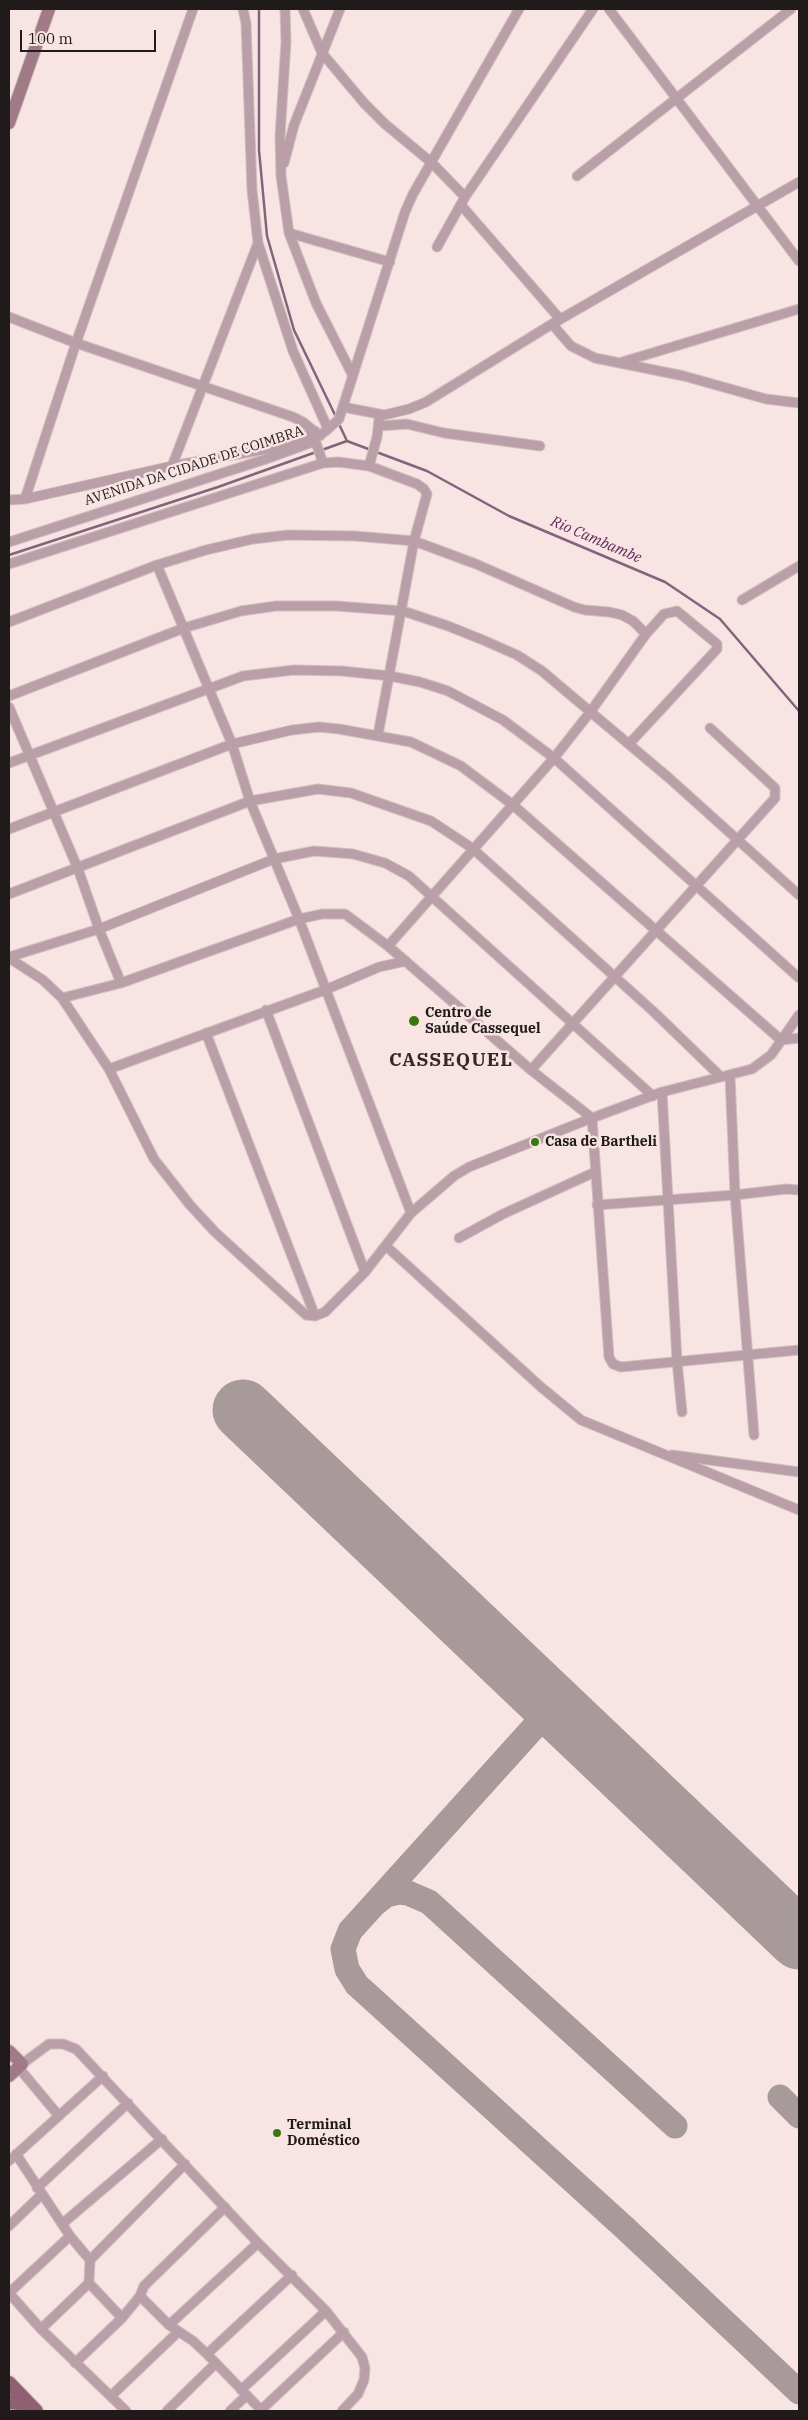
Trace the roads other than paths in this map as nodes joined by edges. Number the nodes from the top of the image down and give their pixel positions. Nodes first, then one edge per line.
1 (48, 9) edge
2 (193, 9) edge
3 (243, 9) edge
4 (285, 9) edge
5 (303, 9) edge
6 (340, 9) edge
7 (519, 9) edge
8 (593, 9) edge
9 (609, 9) edge
10 (791, 9) edge
11 (322, 53) junction
12 (676, 98) junction
13 (9, 123) edge
14 (432, 163) junction
15 (281, 176) junction
16 (577, 176) dead end
17 (799, 182) edge
18 (463, 201) junction
19 (758, 206) junction
20 (289, 233) junction
21 (258, 243) junction
22 (437, 247) dead end
23 (799, 261) edge
24 (390, 262) junction
25 (799, 309) edge
26 (9, 317) edge
27 (556, 321) junction
28 (76, 343) junction
29 (621, 362) junction
30 (352, 374) junction
31 (201, 386) junction
32 (799, 403) edge
33 (343, 407) junction
34 (379, 415) junction
35 (379, 426) junction
36 (328, 429) junction
37 (317, 438) junction
38 (540, 446) dead end
39 (322, 460) junction
40 (370, 463) junction
41 (172, 466) junction
42 (25, 499) junction
43 (9, 500) edge
44 (414, 541) junction
45 (9, 542) edge
46 (9, 564) edge
47 (156, 565) junction
48 (799, 566) edge
49 (742, 600) dead end
50 (402, 612) junction
51 (9, 622) edge
52 (184, 628) junction
53 (646, 634) junction
54 (390, 676) junction
55 (208, 687) junction
56 (9, 696) edge
57 (9, 708) edge
58 (591, 711) junction
59 (710, 728) dead end
60 (378, 735) junction
61 (232, 744) junction
62 (629, 744) junction
63 (29, 754) junction
64 (554, 758) junction
65 (9, 762) edge
66 (250, 801) junction
67 (513, 805) junction
68 (52, 812) junction
69 (9, 829) edge
70 (738, 840) junction
71 (472, 848) junction
72 (274, 859) junction
73 (78, 869) junction
74 (696, 886) junction
75 (9, 894) edge
76 (799, 895) edge
77 (432, 896) junction
78 (299, 919) junction
79 (99, 929) junction
80 (657, 931) junction
81 (388, 946) junction
82 (9, 958) edge
83 (406, 961) junction
84 (615, 978) junction
85 (799, 978) edge
86 (121, 983) junction
87 (324, 990) junction
88 (62, 998) junction
89 (266, 1010) junction
90 (799, 1015) edge
91 (574, 1023) junction
92 (206, 1033) junction
93 (799, 1038) edge
94 (781, 1040) junction
95 (109, 1068) junction
96 (531, 1070) junction
97 (726, 1077) junction
98 (662, 1092) junction
99 (653, 1096) junction
100 (592, 1118) junction
101 (595, 1172) junction
102 (799, 1190) edge
103 (735, 1195) junction
104 (669, 1200) junction
105 (597, 1204) junction
106 (411, 1213) junction
107 (459, 1238) dead end
108 (386, 1246) junction
109 (366, 1272) junction
110 (315, 1316) junction
111 (799, 1350) edge
112 (747, 1356) junction
113 (677, 1361) junction
114 (682, 1412) dead end
115 (754, 1435) dead end
116 (659, 1453) junction
117 (799, 1472) edge
118 (799, 1510) edge
119 (9, 2051) edge
120 (16, 2069) edge
121 (103, 2076) junction
122 (128, 2102) junction
123 (59, 2116) junction
124 (162, 2139) junction
125 (16, 2154) junction
126 (9, 2161) edge
127 (185, 2164) junction
128 (40, 2191) junction
129 (225, 2207) junction
130 (62, 2224) junction
131 (9, 2226) edge
132 (70, 2236) junction
133 (258, 2243) junction
134 (90, 2260) junction
135 (292, 2275) junction
136 (89, 2283) junction
137 (9, 2293) edge
138 (140, 2296) junction
139 (326, 2311) junction
140 (122, 2318) junction
141 (169, 2325) junction
142 (41, 2329) junction
143 (178, 2332) junction
144 (344, 2332) junction
145 (207, 2354) junction
146 (76, 2363) junction
147 (216, 2363) junction
148 (9, 2382) edge
149 (244, 2393) junction
150 (111, 2396) junction
151 (9, 2402) edge
152 (29, 2411) edge
153 (36, 2411) edge
154 (126, 2411) edge
155 (167, 2411) edge
156 (230, 2411) edge
157 (262, 2411) edge
158 (342, 2411) edge

1 - 13 street
2 - 28 street
3 - 21 street
4 - 15 street
5 - 11 street
6 - 11 street
7 - 14 street, AVENIDA DA CIDADE DE COIMBRA
8 - 18 street
9 - 12 street
10 - 12 street
11 - 14 street
11 - 15 street
12 - 16 street
12 - 19 street
14 - 18 street
14 - 24 street, AVENIDA DA CIDADE DE COIMBRA
15 - 20 street
17 - 19 street
18 - 22 street
18 - 27 street
19 - 23 street
19 - 27 street
20 - 24 street
20 - 30 street
21 - 31 street
21 - 36 street
24 - 30 street, AVENIDA DA CIDADE DE COIMBRA
25 - 29 street
26 - 28 street
27 - 29 street
27 - 34 street
28 - 31 street
28 - 42 street
29 - 32 street
30 - 33 street, AVENIDA DA CIDADE DE COIMBRA
31 - 37 street
31 - 41 street
33 - 34 street
33 - 36 street, AVENIDA DA CIDADE DE COIMBRA
34 - 35 street
35 - 38 street
35 - 40 street
36 - 37 street, AVENIDA DA CIDADE DE COIMBRA
37 - 39 street
37 - 41 street
37 - 45 street, AVENIDA DA CIDADE DE COIMBRA
39 - 40 street
39 - 46 street
40 - 44 street
41 - 42 street
42 - 43 street
44 - 47 street
44 - 50 street
44 - 53 street
47 - 51 street
47 - 52 street
48 - 49 street
50 - 52 street
50 - 54 street
50 - 58 street
52 - 55 street
52 - 56 street
53 - 58 street
53 - 62 street
54 - 55 street
54 - 60 street
54 - 64 street
55 - 61 street
55 - 63 street
57 - 63 street
58 - 62 street
58 - 64 street
59 - 70 street
60 - 61 street
60 - 67 street
61 - 66 street
61 - 68 street
62 - 70 street
63 - 65 street
63 - 68 street
64 - 67 street
64 - 74 street
66 - 71 street
66 - 72 street
66 - 73 street
67 - 71 street
67 - 80 street
68 - 69 street
68 - 73 street
70 - 74 street
70 - 76 street
71 - 77 street
71 - 84 street
72 - 77 street
72 - 78 street
72 - 79 street
73 - 75 street
73 - 79 street
74 - 80 street
74 - 85 street
77 - 81 street
77 - 91 street
78 - 81 street
78 - 86 street
78 - 87 street
79 - 82 street
79 - 86 street
80 - 84 street
80 - 94 street
81 - 83 street
82 - 88 street
83 - 87 street
83 - 96 street
84 - 91 street
84 - 97 street
86 - 88 street
87 - 89 street
87 - 106 street
88 - 95 street
89 - 92 street
89 - 109 street
90 - 94 street
91 - 96 street
91 - 99 street
92 - 95 street
92 - 110 street
93 - 94 street
94 - 97 street
95 - 110 street
96 - 100 street
97 - 98 street
97 - 103 street
98 - 99 street
98 - 104 street
99 - 100 street
100 - 101 street
100 - 106 street
101 - 105 street
101 - 107 street
102 - 103 street
103 - 104 street
103 - 112 street
104 - 105 street
104 - 113 street
105 - 113 street
106 - 108 street
108 - 109 street
108 - 116 street
109 - 110 street
111 - 112 street
112 - 113 street
112 - 115 street
113 - 114 street
116 - 117 street
116 - 118 street
119 - 120 street
120 - 121 street
120 - 123 street
121 - 122 street
121 - 123 street
122 - 124 street
122 - 128 street
123 - 125 street
124 - 127 street
124 - 130 street
125 - 126 street
125 - 128 street
127 - 129 street
127 - 134 street
128 - 130 street
128 - 131 street
129 - 133 street
129 - 138 street
130 - 132 street
132 - 134 street
132 - 137 street
133 - 135 street
133 - 141 street
134 - 136 street
135 - 139 street
135 - 145 street
136 - 140 street
136 - 142 street
137 - 142 street
138 - 140 street
138 - 141 street
139 - 144 street
139 - 149 street
140 - 146 street
141 - 143 street
142 - 146 street
143 - 145 street
143 - 150 street
144 - 157 street
144 - 158 street
145 - 147 street
146 - 150 street
147 - 149 street
147 - 155 street
148 - 153 main road
149 - 156 street
149 - 157 street
150 - 154 street
151 - 152 main road

